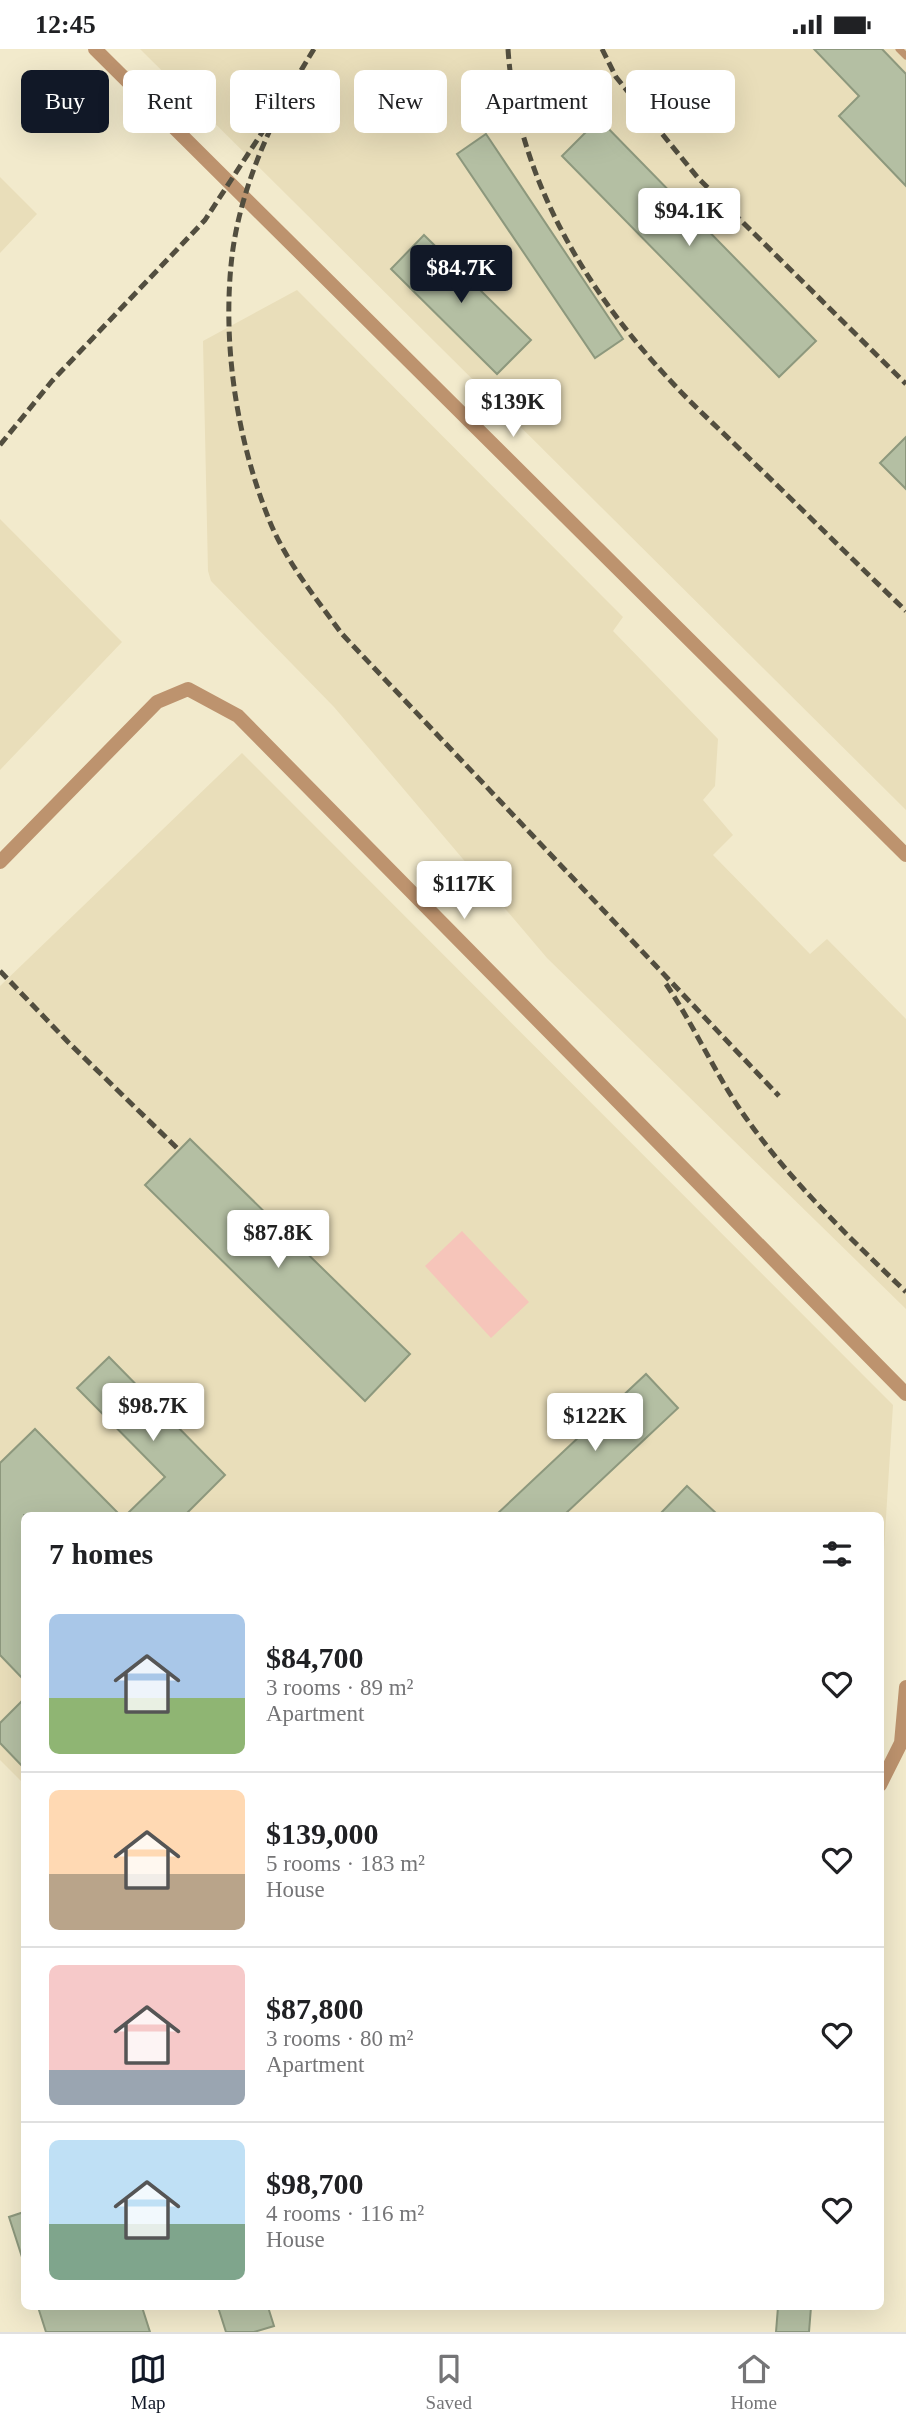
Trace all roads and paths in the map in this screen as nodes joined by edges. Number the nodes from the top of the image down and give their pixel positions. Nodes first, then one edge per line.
1 (95, 49) edge
2 (899, 49) edge
3 (906, 56) edge
4 (906, 855) edge
5 (0, 862) edge
6 (906, 1394) edge
7 (906, 1687) edge
8 (884, 1777) edge

1 - 4 street
2 - 3 lane
5 - 6 street
7 - 8 street

